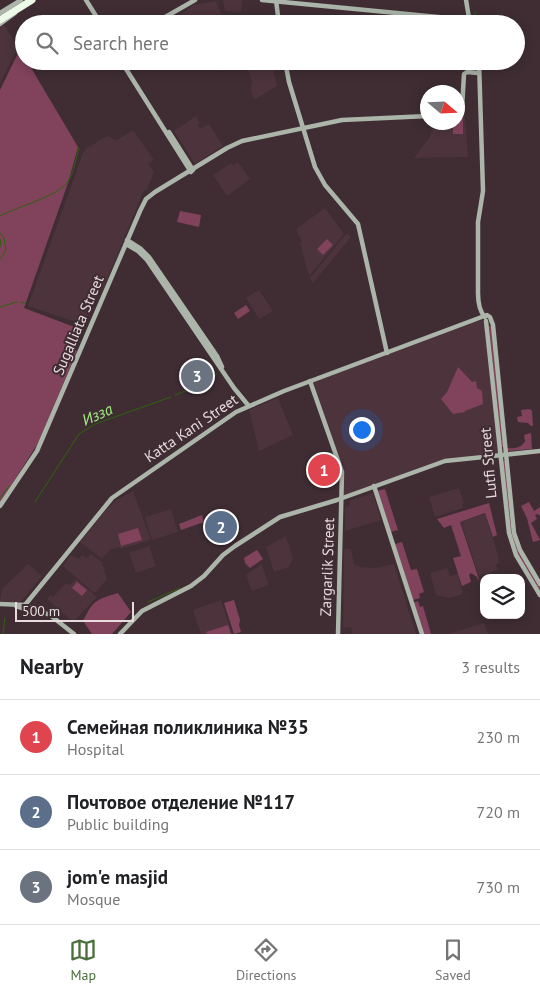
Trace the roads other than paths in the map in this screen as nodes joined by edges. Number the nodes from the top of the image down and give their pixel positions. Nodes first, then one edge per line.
1 (21, 0) edge
2 (26, 0) edge
3 (32, 0) edge
4 (84, 0) edge
5 (193, 0) edge
6 (262, 0) edge
7 (466, 0) edge
8 (277, 1) edge
9 (93, 15) edge
10 (167, 15) edge
11 (279, 15) edge
12 (441, 15) edge
13 (468, 15) edge
14 (1, 18) edge
15 (128, 70) edge
16 (287, 70) edge
17 (478, 70) edge
18 (478, 73) junction
19 (464, 85) edge
20 (420, 116) edge
21 (303, 128) junction
22 (192, 171) junction
23 (359, 230) junction
24 (129, 243) junction
25 (485, 318) junction
26 (387, 353) junction
27 (309, 382) junction
28 (248, 405) junction
29 (540, 452) edge
30 (503, 455) junction
31 (374, 487) junction
32 (341, 499) junction
33 (0, 508) edge
34 (540, 584) edge
35 (540, 595) edge
36 (0, 605) edge
37 (27, 606) junction
38 (70, 634) edge
39 (74, 634) edge
40 (121, 634) edge
41 (337, 634) edge
42 (422, 634) edge

1 - 14 main road
2 - 14 highway
3 - 14 highway
4 - 9 main road
5 - 10 main road
6 - 8 main road
7 - 13 main road
8 - 11 main road
8 - 12 main road
15 - 22 main road
16 - 21 main road
17 - 18 main road
18 - 19 main road
18 - 25 main road
20 - 21 main road, Sugalliata Street
21 - 22 main road, Sugalliata Street
21 - 23 main road
21 - 23 main road
22 - 24 main road, Sugalliata Street
23 - 26 main road
24 - 28 main road
24 - 33 main road, Sugalliata Street
25 - 26 main road, Katta Kani Street
25 - 30 main road, Lutfi Street
25 - 30 main road, Lutfi Street
26 - 27 main road, Katta Kani Street
27 - 28 main road, Katta Kani Street
27 - 32 main road, Zargarlik Street
28 - 37 main road, Katta Kani Street
29 - 30 main road
30 - 31 main road
30 - 34 main road, Lutfi Street
30 - 35 main road, Lutfi Street
31 - 32 main road
31 - 42 main road
32 - 40 main road
32 - 40 main road
32 - 41 main road, Zargarlik Street
36 - 37 main road
37 - 38 main road
37 - 39 main road

